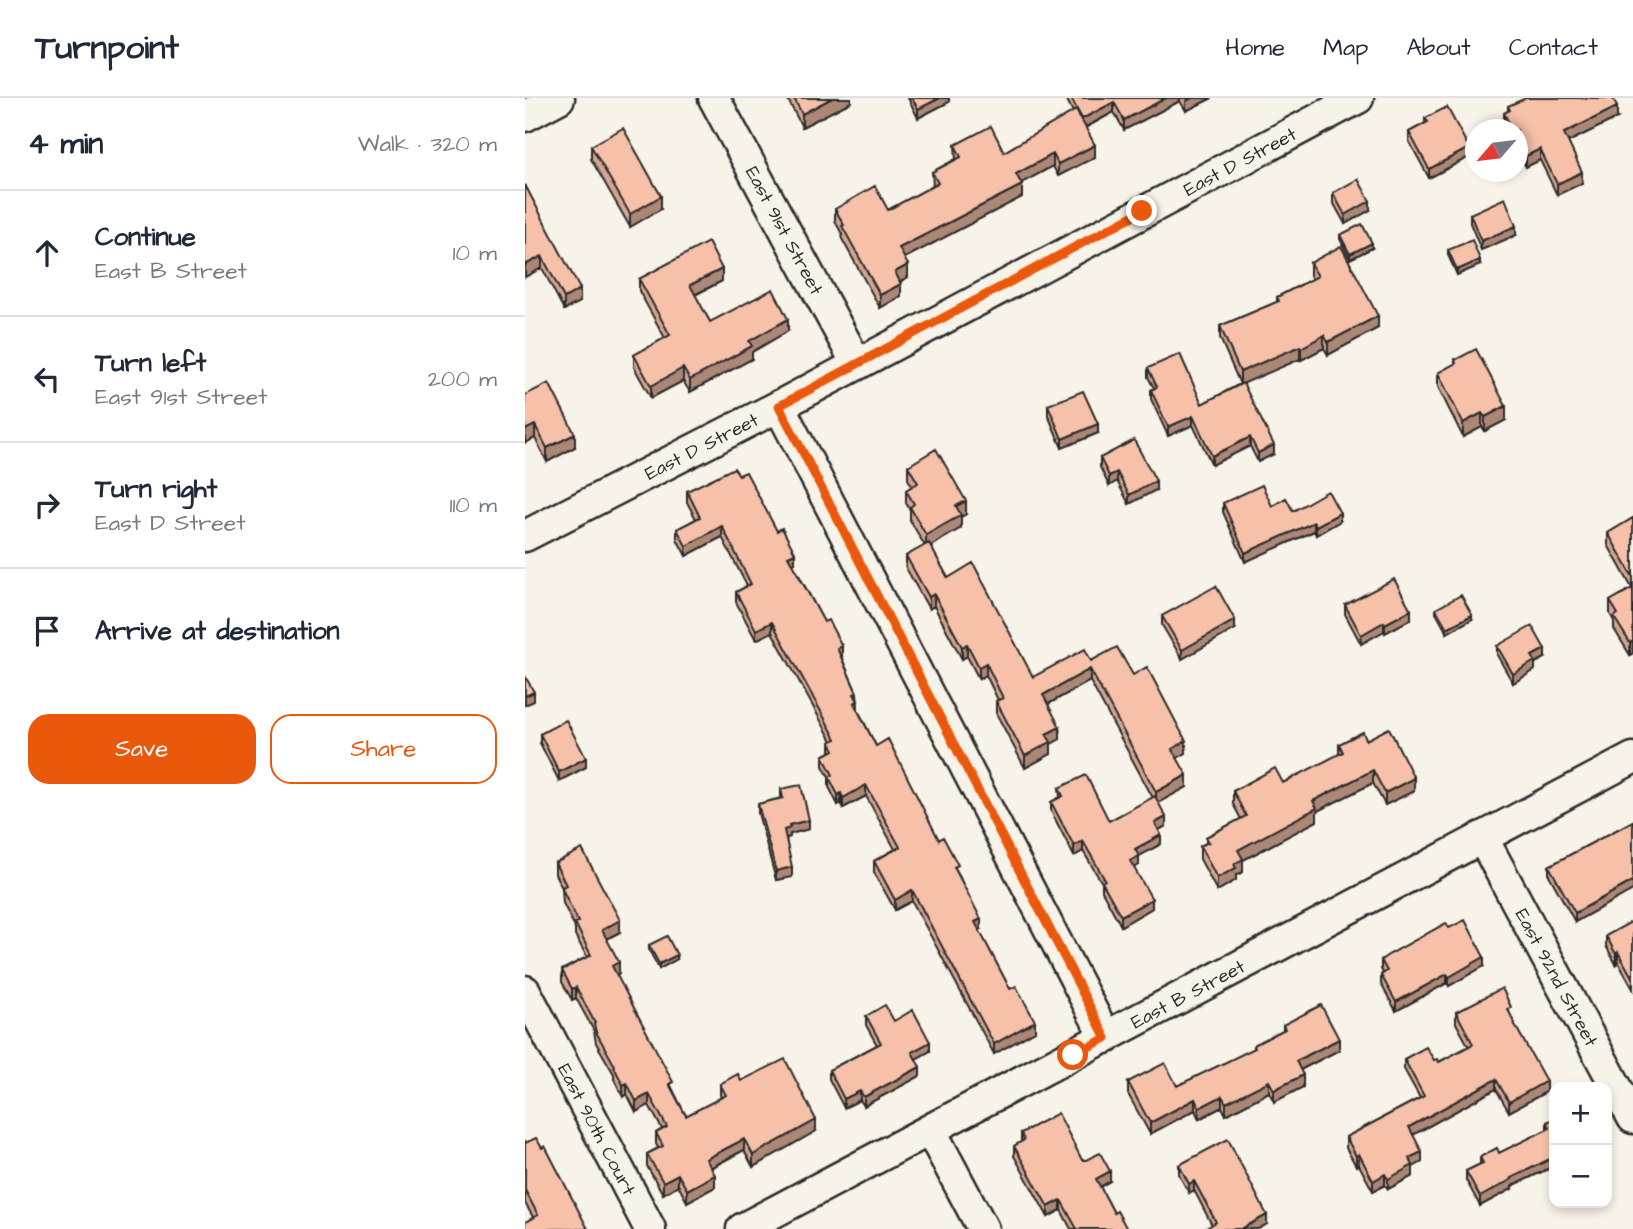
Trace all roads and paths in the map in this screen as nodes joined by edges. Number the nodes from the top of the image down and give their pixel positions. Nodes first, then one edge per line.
1 (559, 98) edge
2 (714, 98) edge
3 (1351, 99) edge
4 (525, 116) edge
5 (857, 364) junction
6 (779, 406) junction
7 (525, 536) edge
8 (1633, 758) edge
9 (1482, 837) junction
10 (525, 991) edge
11 (1106, 1038) junction
12 (1633, 1118) edge
13 (931, 1130) junction
14 (650, 1229) edge
15 (741, 1229) edge
16 (983, 1229) edge

1 - 4 street
2 - 5 street, East 91st Street
3 - 5 street, East D Street
5 - 6 street, East D Street
6 - 7 street, East D Street
6 - 11 street
8 - 9 street, East B Street
9 - 11 street, East B Street
9 - 12 street, East 92nd Street
10 - 14 street, East 90th Court
11 - 13 street, East B Street
13 - 15 street, East B Street
13 - 16 street

